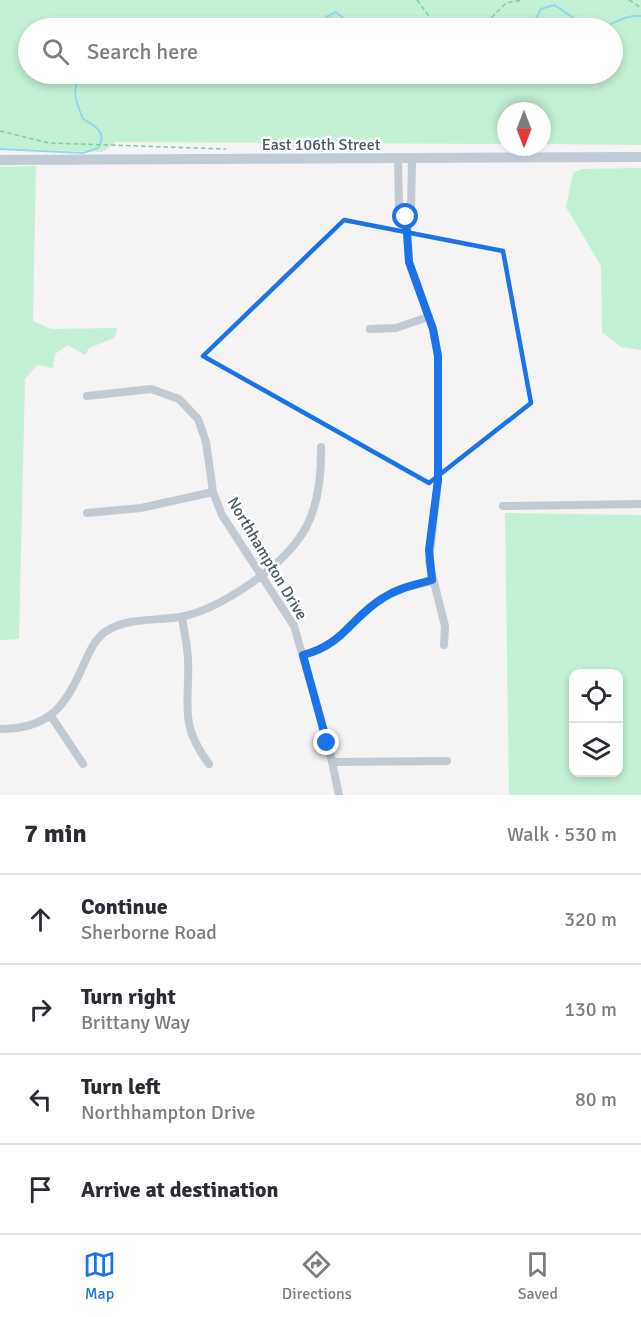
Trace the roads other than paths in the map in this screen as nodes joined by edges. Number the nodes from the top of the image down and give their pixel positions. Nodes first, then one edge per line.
1 (641, 157) edge
2 (398, 159) junction
3 (412, 159) junction
4 (0, 160) edge
5 (406, 217) junction
6 (428, 317) junction
7 (370, 329) dead end
8 (87, 396) dead end
9 (321, 447) dead end
10 (213, 492) junction
11 (641, 504) edge
12 (503, 506) dead end
13 (87, 513) dead end
14 (263, 575) junction
15 (432, 580) junction
16 (182, 617) junction
17 (444, 645) dead end
18 (303, 655) junction
19 (51, 716) junction
20 (0, 729) edge
21 (447, 760) dead end
22 (332, 762) junction
23 (83, 764) dead end
24 (209, 764) dead end
25 (339, 795) edge

1 - 3 main road, East 106th Street
2 - 3 main road, East 106th Street
2 - 4 main road, East 106th Street
2 - 5 street
3 - 5 street
5 - 6 street
6 - 7 street
6 - 15 street
8 - 10 street, Northhampton Drive
9 - 14 street
10 - 13 street
10 - 14 street, Northhampton Drive
11 - 12 street
14 - 16 street
14 - 18 street, Northhampton Drive
15 - 17 street
15 - 18 street
16 - 19 street
16 - 24 street
18 - 22 street, Northhampton Drive
19 - 20 street
19 - 23 street
21 - 22 street
22 - 25 street, Northhampton Drive

